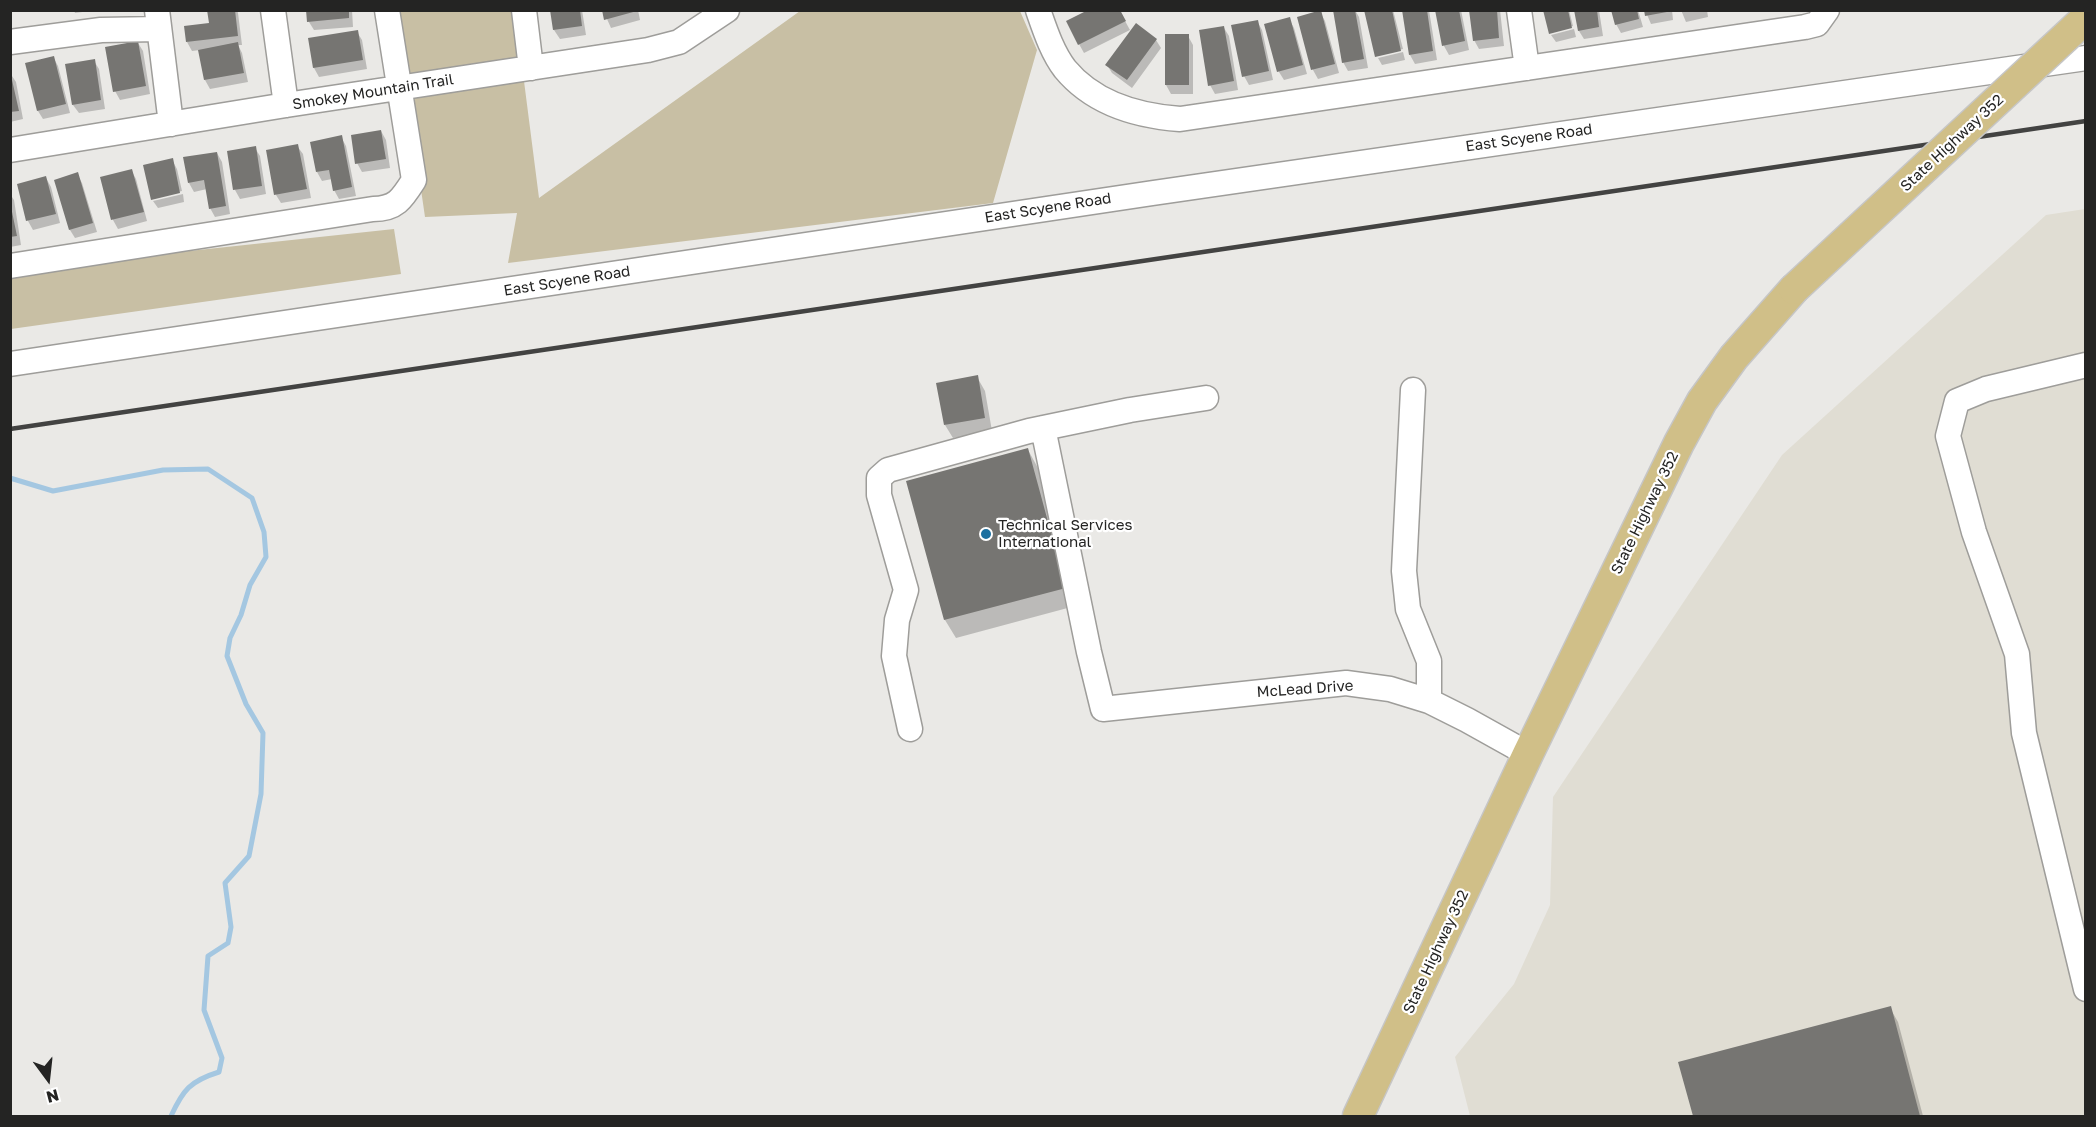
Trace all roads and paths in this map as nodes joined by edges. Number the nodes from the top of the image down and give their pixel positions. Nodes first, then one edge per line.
1 (273, 10) edge
2 (387, 10) edge
3 (524, 10) edge
4 (727, 10) edge
5 (1038, 10) edge
6 (1519, 10) edge
7 (1827, 10) edge
8 (2085, 18) edge
9 (158, 20) edge
10 (10, 42) edge
11 (2085, 58) edge
12 (531, 68) junction
13 (1527, 68) junction
14 (398, 88) junction
15 (286, 105) junction
16 (171, 124) junction
17 (10, 150) edge
18 (10, 266) edge
19 (10, 364) edge
20 (2085, 365) edge
21 (1413, 390) dead end
22 (1206, 398) dead end
23 (1043, 428) junction
24 (1429, 701) junction
25 (910, 729) dead end
26 (1528, 754) junction
27 (2085, 989) edge
28 (1358, 1116) edge

1 - 15 street
2 - 14 street
3 - 12 street
4 - 12 street, Smokey Mountain Trail
5 - 13 street
6 - 13 street
7 - 13 street
8 - 26 main road, State Highway 352, bridge
9 - 10 street
9 - 16 street
11 - 19 street, East Scyene Road
12 - 14 street, Smokey Mountain Trail
14 - 15 street, Smokey Mountain Trail
14 - 18 street
15 - 16 street, Smokey Mountain Trail
16 - 17 street, Smokey Mountain Trail
20 - 27 street
21 - 24 street
22 - 23 street
23 - 24 street, McLead Drive
23 - 25 street
24 - 26 street, McLead Drive
26 - 28 main road, State Highway 352

